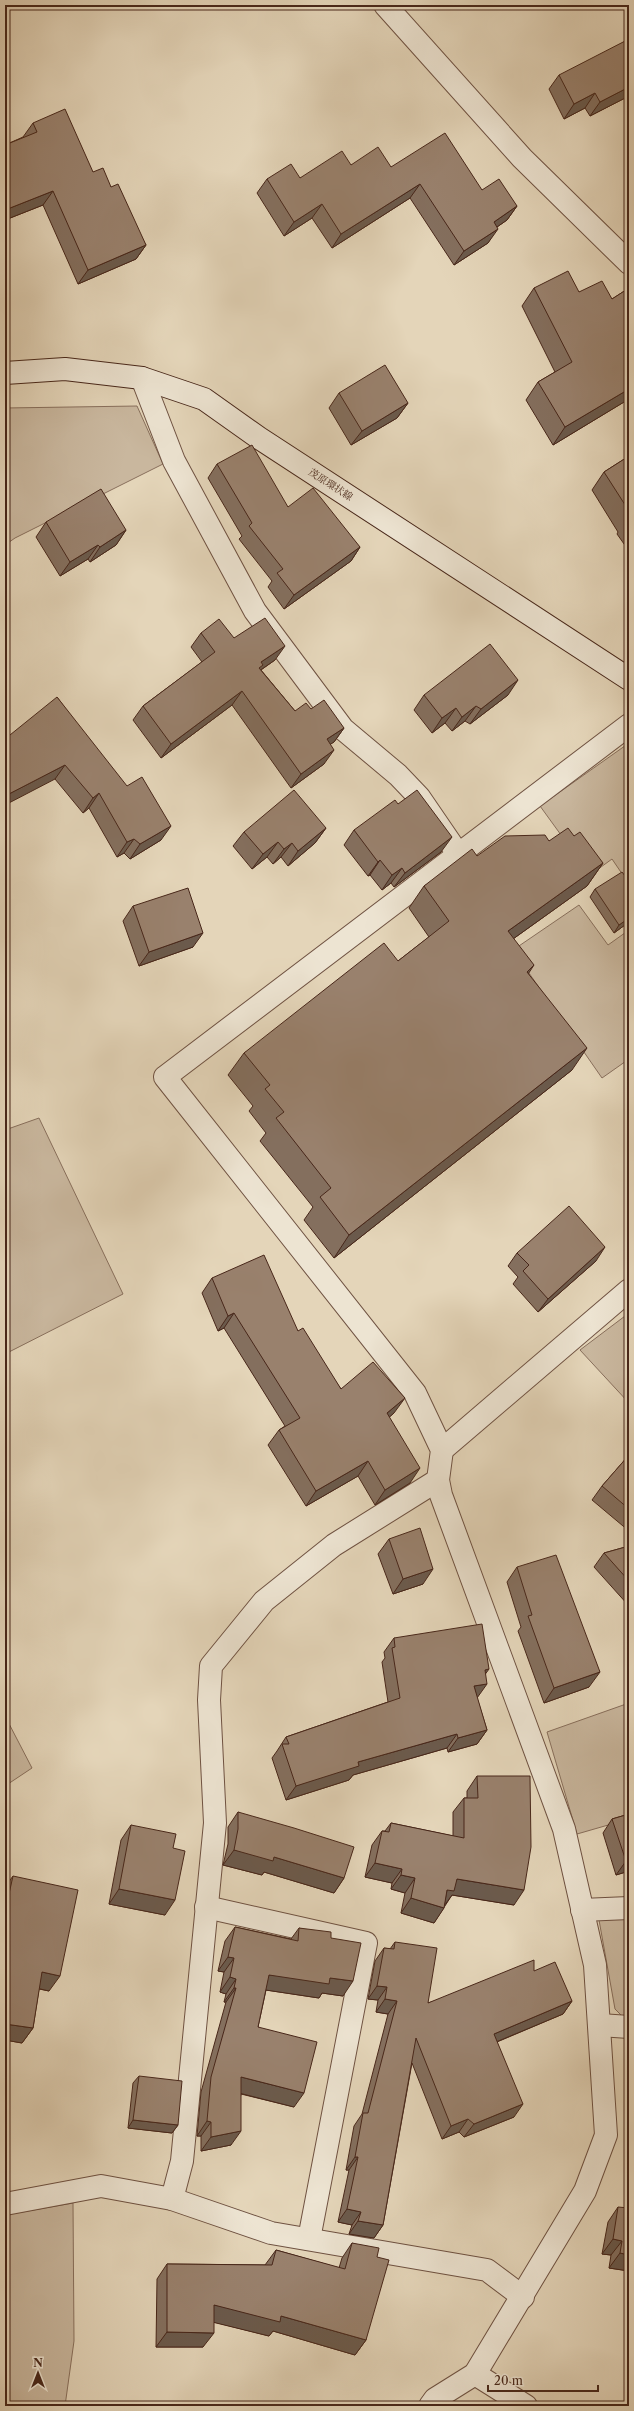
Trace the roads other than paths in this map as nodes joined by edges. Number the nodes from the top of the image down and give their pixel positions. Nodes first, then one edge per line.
1 (385, 5) edge
2 (629, 263) edge
3 (5, 373) edge
4 (142, 378) junction
5 (629, 679) edge
6 (629, 725) edge
7 (458, 854) junction
8 (629, 1290) edge
9 (442, 1450) junction
10 (438, 1480) junction
11 (206, 1907) junction
12 (629, 1908) edge
13 (582, 1910) junction
14 (600, 2025) junction
15 (629, 2027) edge
16 (172, 2199) junction
17 (5, 2204) edge
18 (308, 2239) junction
19 (523, 2297) junction
20 (475, 2374) junction
21 (430, 2406) edge
22 (526, 2406) edge

1 - 2 street
3 - 4 street, 茂原環状線
4 - 5 street, 茂原環状線
4 - 7 street
6 - 7 street
7 - 9 street
8 - 9 street
9 - 10 street
10 - 11 street
10 - 13 street
11 - 16 street
11 - 18 street
12 - 13 street
13 - 14 street
14 - 15 street
14 - 19 street
16 - 17 street
16 - 18 street
18 - 19 street
19 - 20 street
20 - 21 street
20 - 22 street

